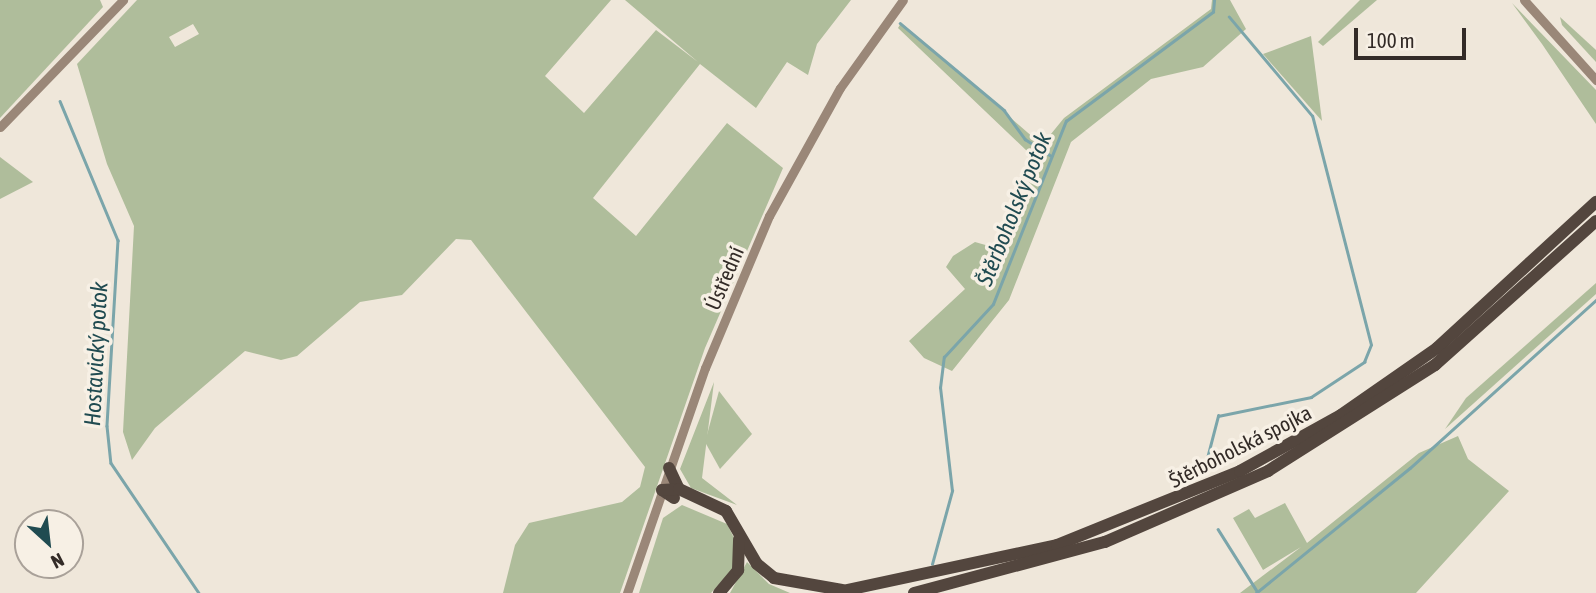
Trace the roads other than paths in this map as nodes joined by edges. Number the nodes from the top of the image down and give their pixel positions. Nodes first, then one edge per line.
1 (123, 0) edge
2 (903, 0) edge
3 (1524, 0) edge
4 (1596, 80) edge
5 (0, 127) edge
6 (1596, 202) edge
7 (1596, 221) edge
8 (669, 468) junction
9 (662, 490) junction
10 (676, 494) junction
11 (656, 506) junction
12 (853, 590) junction
13 (628, 592) edge
14 (719, 593) edge
15 (833, 593) edge
16 (914, 593) edge

1 - 5 street
2 - 8 street, Ústřední
3 - 4 street
6 - 12 highway, Štěrboholská spojka
7 - 16 highway, Štěrboholská spojka
8 - 9 street, Ústřední
8 - 10 highway
9 - 10 highway
9 - 11 street, Ústřední
10 - 11 highway
10 - 12 highway
10 - 14 highway
11 - 13 street, Ústřední
12 - 15 highway, Štěrboholská spojka

